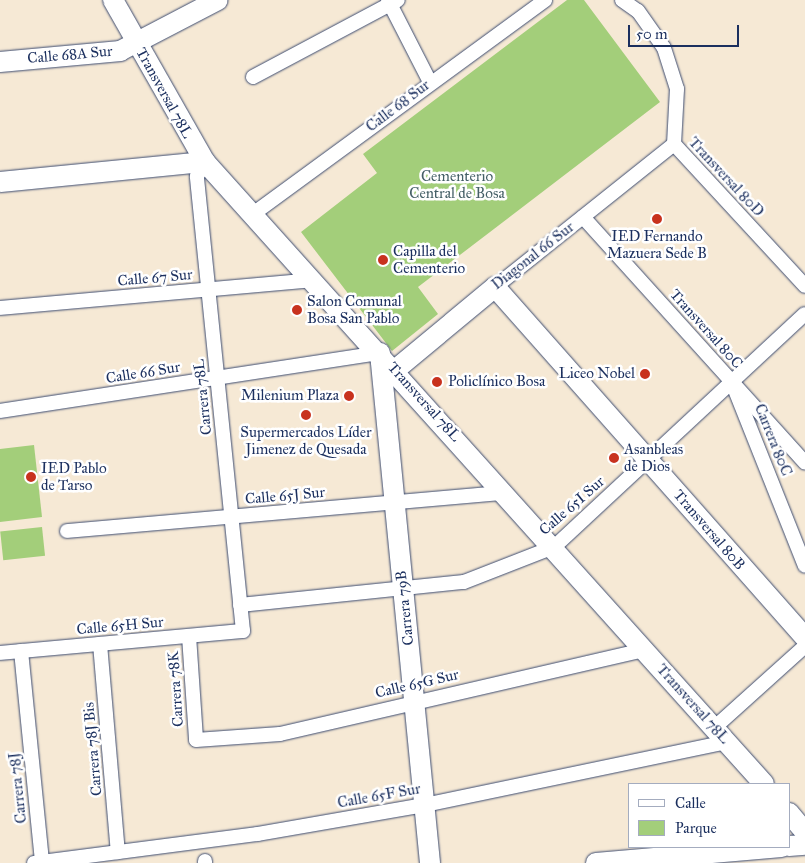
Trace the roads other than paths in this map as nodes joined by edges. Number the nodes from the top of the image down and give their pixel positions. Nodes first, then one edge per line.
1 (113, 0) edge
2 (218, 0) edge
3 (545, 0) edge
4 (622, 0) edge
5 (392, 1) edge
6 (525, 5) edge
7 (136, 42) junction
8 (0, 62) edge
9 (252, 76) dead end
10 (430, 82) junction
11 (674, 144) junction
12 (205, 162) junction
13 (0, 182) edge
14 (253, 214) junction
15 (583, 217) junction
16 (313, 280) junction
17 (805, 286) edge
18 (495, 287) junction
19 (208, 289) junction
20 (0, 308) edge
21 (805, 314) edge
22 (380, 353) junction
23 (395, 370) junction
24 (217, 378) junction
25 (732, 382) junction
26 (0, 411) edge
27 (648, 460) junction
28 (805, 463) edge
29 (506, 493) junction
30 (395, 503) junction
31 (231, 517) junction
32 (67, 531) dead end
33 (554, 547) junction
34 (805, 566) edge
35 (403, 590) junction
36 (240, 606) junction
37 (243, 631) joint
38 (189, 636) junction
39 (805, 638) edge
40 (100, 644) junction
41 (805, 646) edge
42 (645, 650) junction
43 (21, 651) junction
44 (0, 653) edge
45 (414, 700) junction
46 (720, 735) junction
47 (196, 740) joint
48 (763, 783) edge
49 (425, 804) junction
50 (790, 814) edge
51 (805, 832) edge
52 (805, 845) edge
53 (790, 846) edge
54 (769, 848) edge
55 (118, 852) junction
56 (38, 862) edge
57 (430, 863) edge
58 (596, 863) edge

1 - 7 street, Transversal 78L
2 - 7 street, Calle 68A Sur
3 - 6 street, Calle 68 Sur
4 - 11 street, Transversal 80D
5 - 9 street
5 - 10 street
6 - 10 street, Calle 68 Sur
7 - 8 street, Calle 68A Sur
7 - 12 street, Transversal 78L
10 - 14 street, Calle 68 Sur
11 - 15 street, Diagonal 66 Sur
11 - 17 street, Transversal 80D
12 - 13 street
12 - 14 street, Transversal 78L
12 - 19 street, Carrera 78L
14 - 16 street, Transversal 78L
15 - 18 street, Diagonal 66 Sur
15 - 25 street, Transversal 80C
16 - 19 street, Calle 67 Sur
16 - 22 street, Transversal 78L
18 - 23 street, Diagonal 66 Sur
18 - 27 street, Transversal 80B
19 - 20 street, Calle 67 Sur
19 - 24 street, Carrera 78L
21 - 25 street, Calle 65I Sur
22 - 23 street, Transversal 78L
22 - 24 street, Calle 66 Sur
22 - 30 street, Carrera 79B
23 - 29 street, Transversal 78L
24 - 26 street, Calle 66 Sur
24 - 31 street, Carrera 78L
25 - 27 street, Calle 65I Sur
25 - 28 street, Transversal 80C
25 - 34 street, Carrera 80C
27 - 33 street, Calle 65I Sur
27 - 39 street, Transversal 80B
29 - 30 street, Calle 65J Sur
29 - 33 street, Transversal 78L
30 - 31 street, Calle 65J Sur
30 - 35 street, Carrera 79B
31 - 32 street, Calle 65J Sur
31 - 36 street, Carrera 78L
33 - 35 street, Calle 65I Sur
33 - 42 street, Transversal 78L
35 - 36 street, Calle 65I Sur
35 - 45 street, Carrera 79B
36 - 37 street, Carrera 78L
37 - 38 street, Calle 65H Sur
38 - 40 street, Calle 65H Sur
38 - 47 street, Carrera 78K
40 - 43 street, Calle 65H Sur
40 - 55 street, Carrera 78J Bis
41 - 46 street
42 - 45 street, Calle 65G Sur
42 - 46 street, Transversal 78L
43 - 44 street, Calle 65H Sur
43 - 56 street, Carrera 78J
45 - 47 street, Calle 65G Sur
45 - 49 street, Carrera 79B
46 - 48 street, Transversal 78L
46 - 49 street, Calle 65F Sur
49 - 55 street, Calle 65F Sur
49 - 57 street, Carrera 79B
50 - 51 street
52 - 53 street
54 - 58 street
55 - 56 street, Calle 65F Sur

